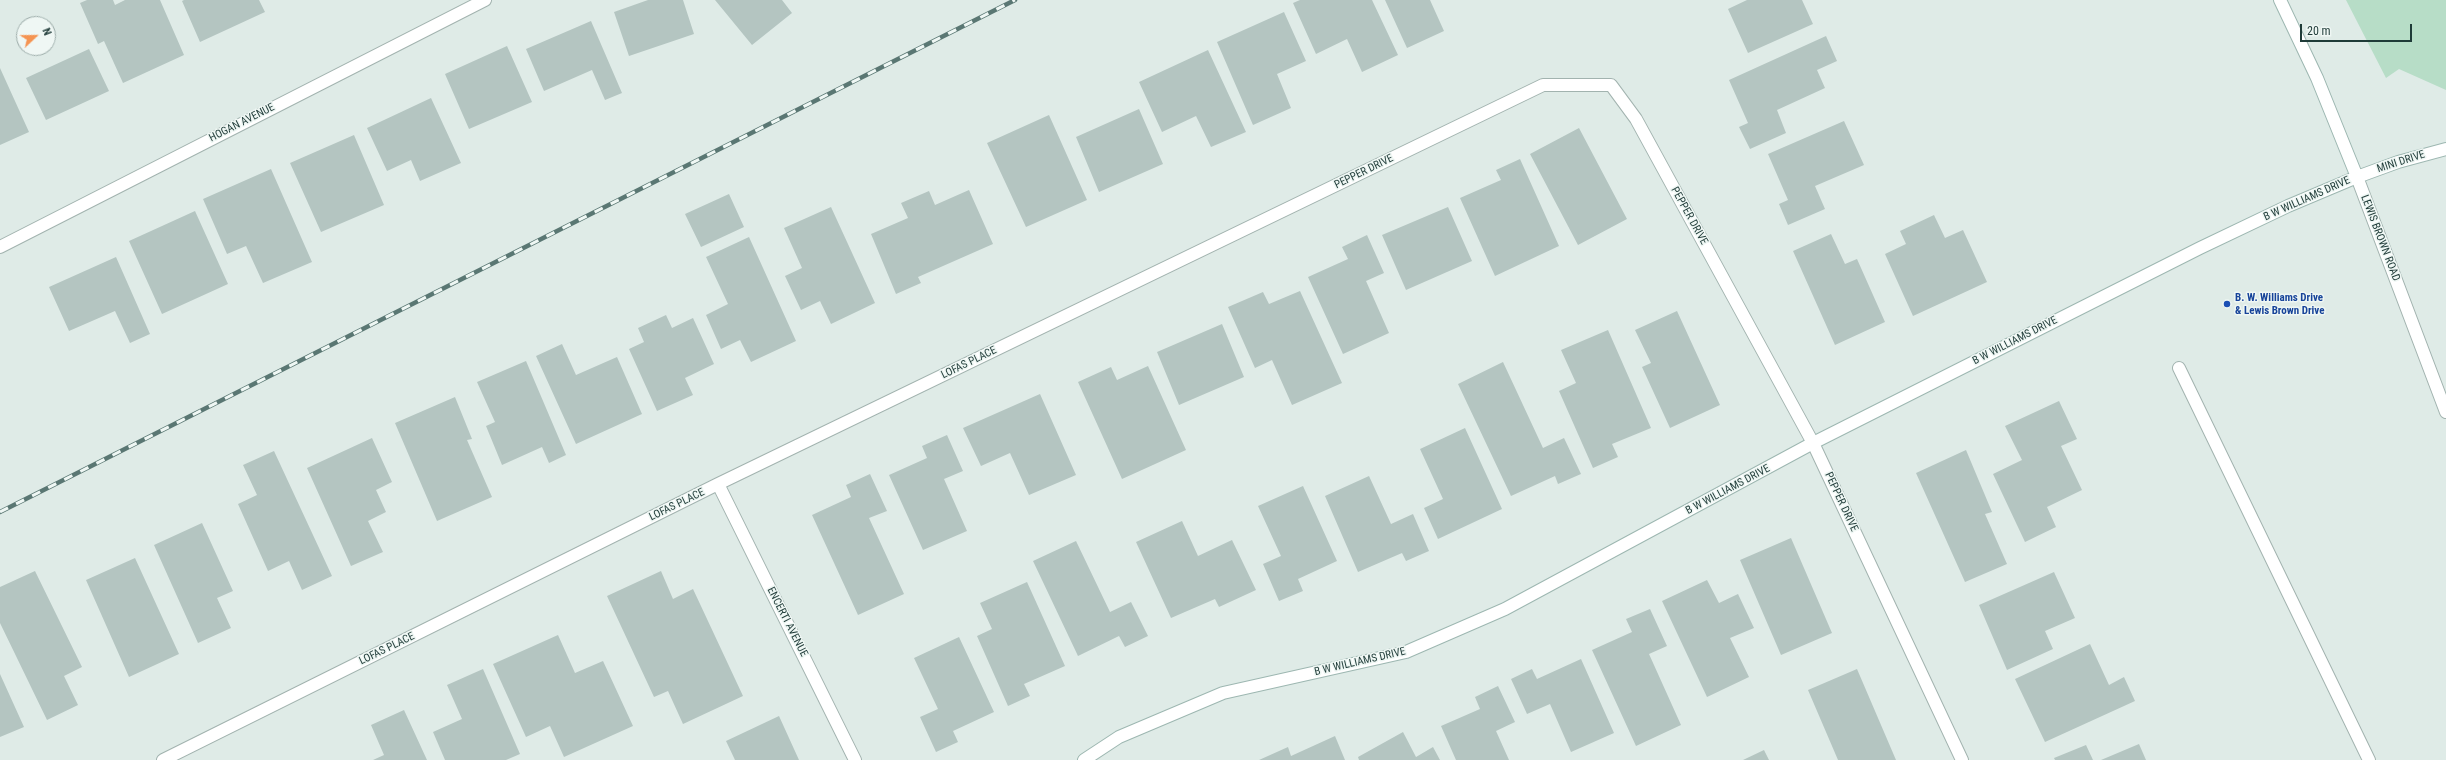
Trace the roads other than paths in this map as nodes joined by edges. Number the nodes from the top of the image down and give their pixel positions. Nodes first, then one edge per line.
1 (485, 0) edge
2 (2280, 0) edge
3 (2446, 149) edge
4 (2357, 177) junction
5 (0, 247) edge
6 (1193, 254) joint
7 (2179, 368) dead end
8 (2446, 412) edge
9 (1813, 444) junction
10 (718, 484) junction
11 (163, 760) edge
12 (856, 760) edge
13 (1084, 760) edge
14 (1962, 760) edge
15 (2369, 760) edge

1 - 5 street, HOGAN AVENUE
2 - 4 street, LEWIS BROWN ROAD
3 - 4 street, MINI DRIVE
4 - 8 street, LEWIS BROWN ROAD
4 - 9 street, B W WILLIAMS DRIVE
6 - 9 street, PEPPER DRIVE
6 - 10 street, LOFAS PLACE
7 - 15 street
9 - 13 street, B W WILLIAMS DRIVE
9 - 14 street, PEPPER DRIVE
10 - 11 street, LOFAS PLACE
10 - 12 street, ENCERTI AVENUE

